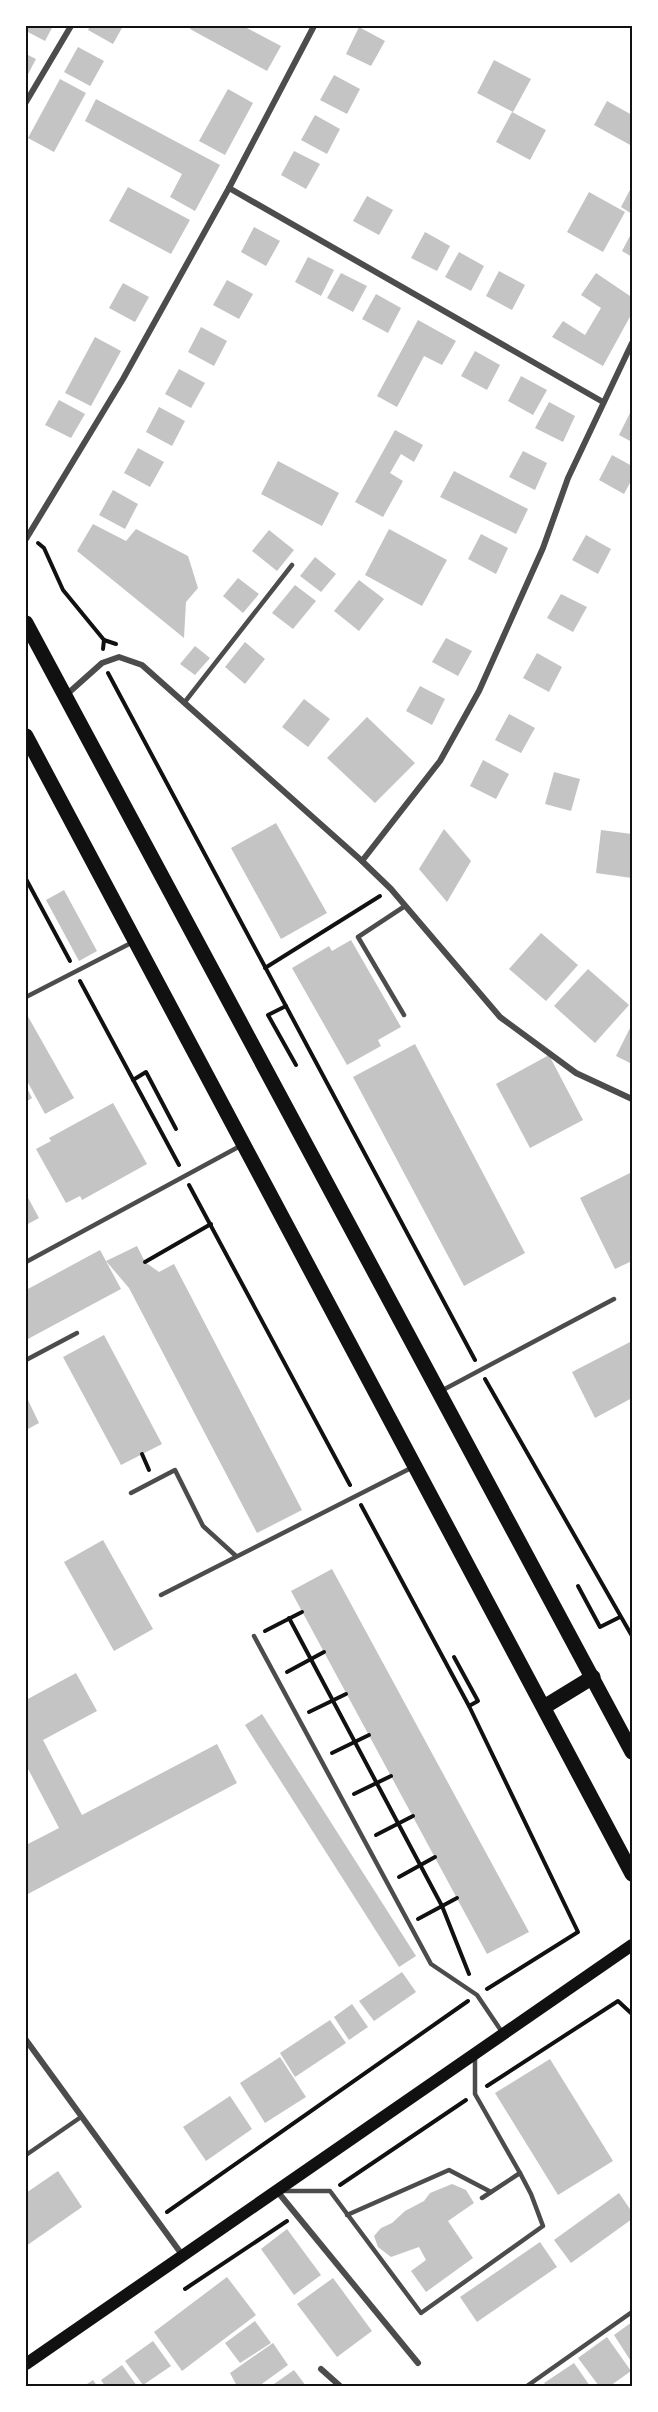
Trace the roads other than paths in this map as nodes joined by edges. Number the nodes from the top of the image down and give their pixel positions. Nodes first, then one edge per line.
1 (71, 26) edge
2 (314, 26) edge
3 (26, 102) edge
4 (229, 188) junction
5 (633, 343) edge
6 (603, 402) junction
7 (28, 536) edge
8 (292, 565) dead end
9 (26, 623) edge
10 (65, 697) junction
11 (184, 703) junction
12 (26, 736) edge
13 (362, 861) junction
14 (405, 906) junction
15 (135, 941) junction
16 (26, 997) edge
17 (404, 1015) dead end
18 (633, 1099) edge
19 (243, 1145) junction
20 (26, 1262) edge
21 (614, 1299) dead end
22 (77, 1333) dead end
23 (26, 1360) edge
24 (439, 1392) junction
25 (415, 1466) junction
26 (131, 1492) dead end
27 (236, 1556) junction
28 (161, 1595) dead end
29 (254, 1636) road end
30 (593, 1677) junction
31 (544, 1707) junction
32 (633, 1752) edge
33 (633, 1874) edge
34 (633, 1945) edge
35 (504, 2034) junction
36 (26, 2040) edge
37 (475, 2054) junction
38 (81, 2116) junction
39 (26, 2156) edge
40 (519, 2173) junction
41 (277, 2191) junction
42 (491, 2192) junction
43 (482, 2199) dead end
44 (348, 2215) junction
45 (183, 2256) junction
46 (394, 2266) dead end
47 (389, 2270) junction
48 (633, 2312) edge
49 (418, 2363) dead end
50 (26, 2364) edge
51 (321, 2369) dead end
52 (340, 2386) edge
53 (527, 2386) edge

1 - 3 street
2 - 4 street
4 - 6 street
4 - 7 street
5 - 6 street
6 - 13 street
8 - 11 lane
9 - 10 main road
10 - 11 street
10 - 24 main road
11 - 13 street
12 - 15 main road
13 - 14 street
14 - 17 lane
14 - 18 street
15 - 16 lane
15 - 19 main road
19 - 20 lane
19 - 25 main road
21 - 24 lane
22 - 23 lane
24 - 30 main road
25 - 27 lane
25 - 31 main road
26 - 27 lane
27 - 28 lane
29 - 35 lane
30 - 31 main road
30 - 32 main road
31 - 33 main road
34 - 35 main road
35 - 37 main road
36 - 38 street
37 - 40 lane
37 - 41 main road
38 - 39 lane
38 - 45 street
40 - 42 lane
40 - 47 lane
41 - 44 lane
41 - 45 main road
41 - 49 street
42 - 43 lane
42 - 44 lane
44 - 47 lane
45 - 50 main road
46 - 47 lane
48 - 53 lane
51 - 52 street

